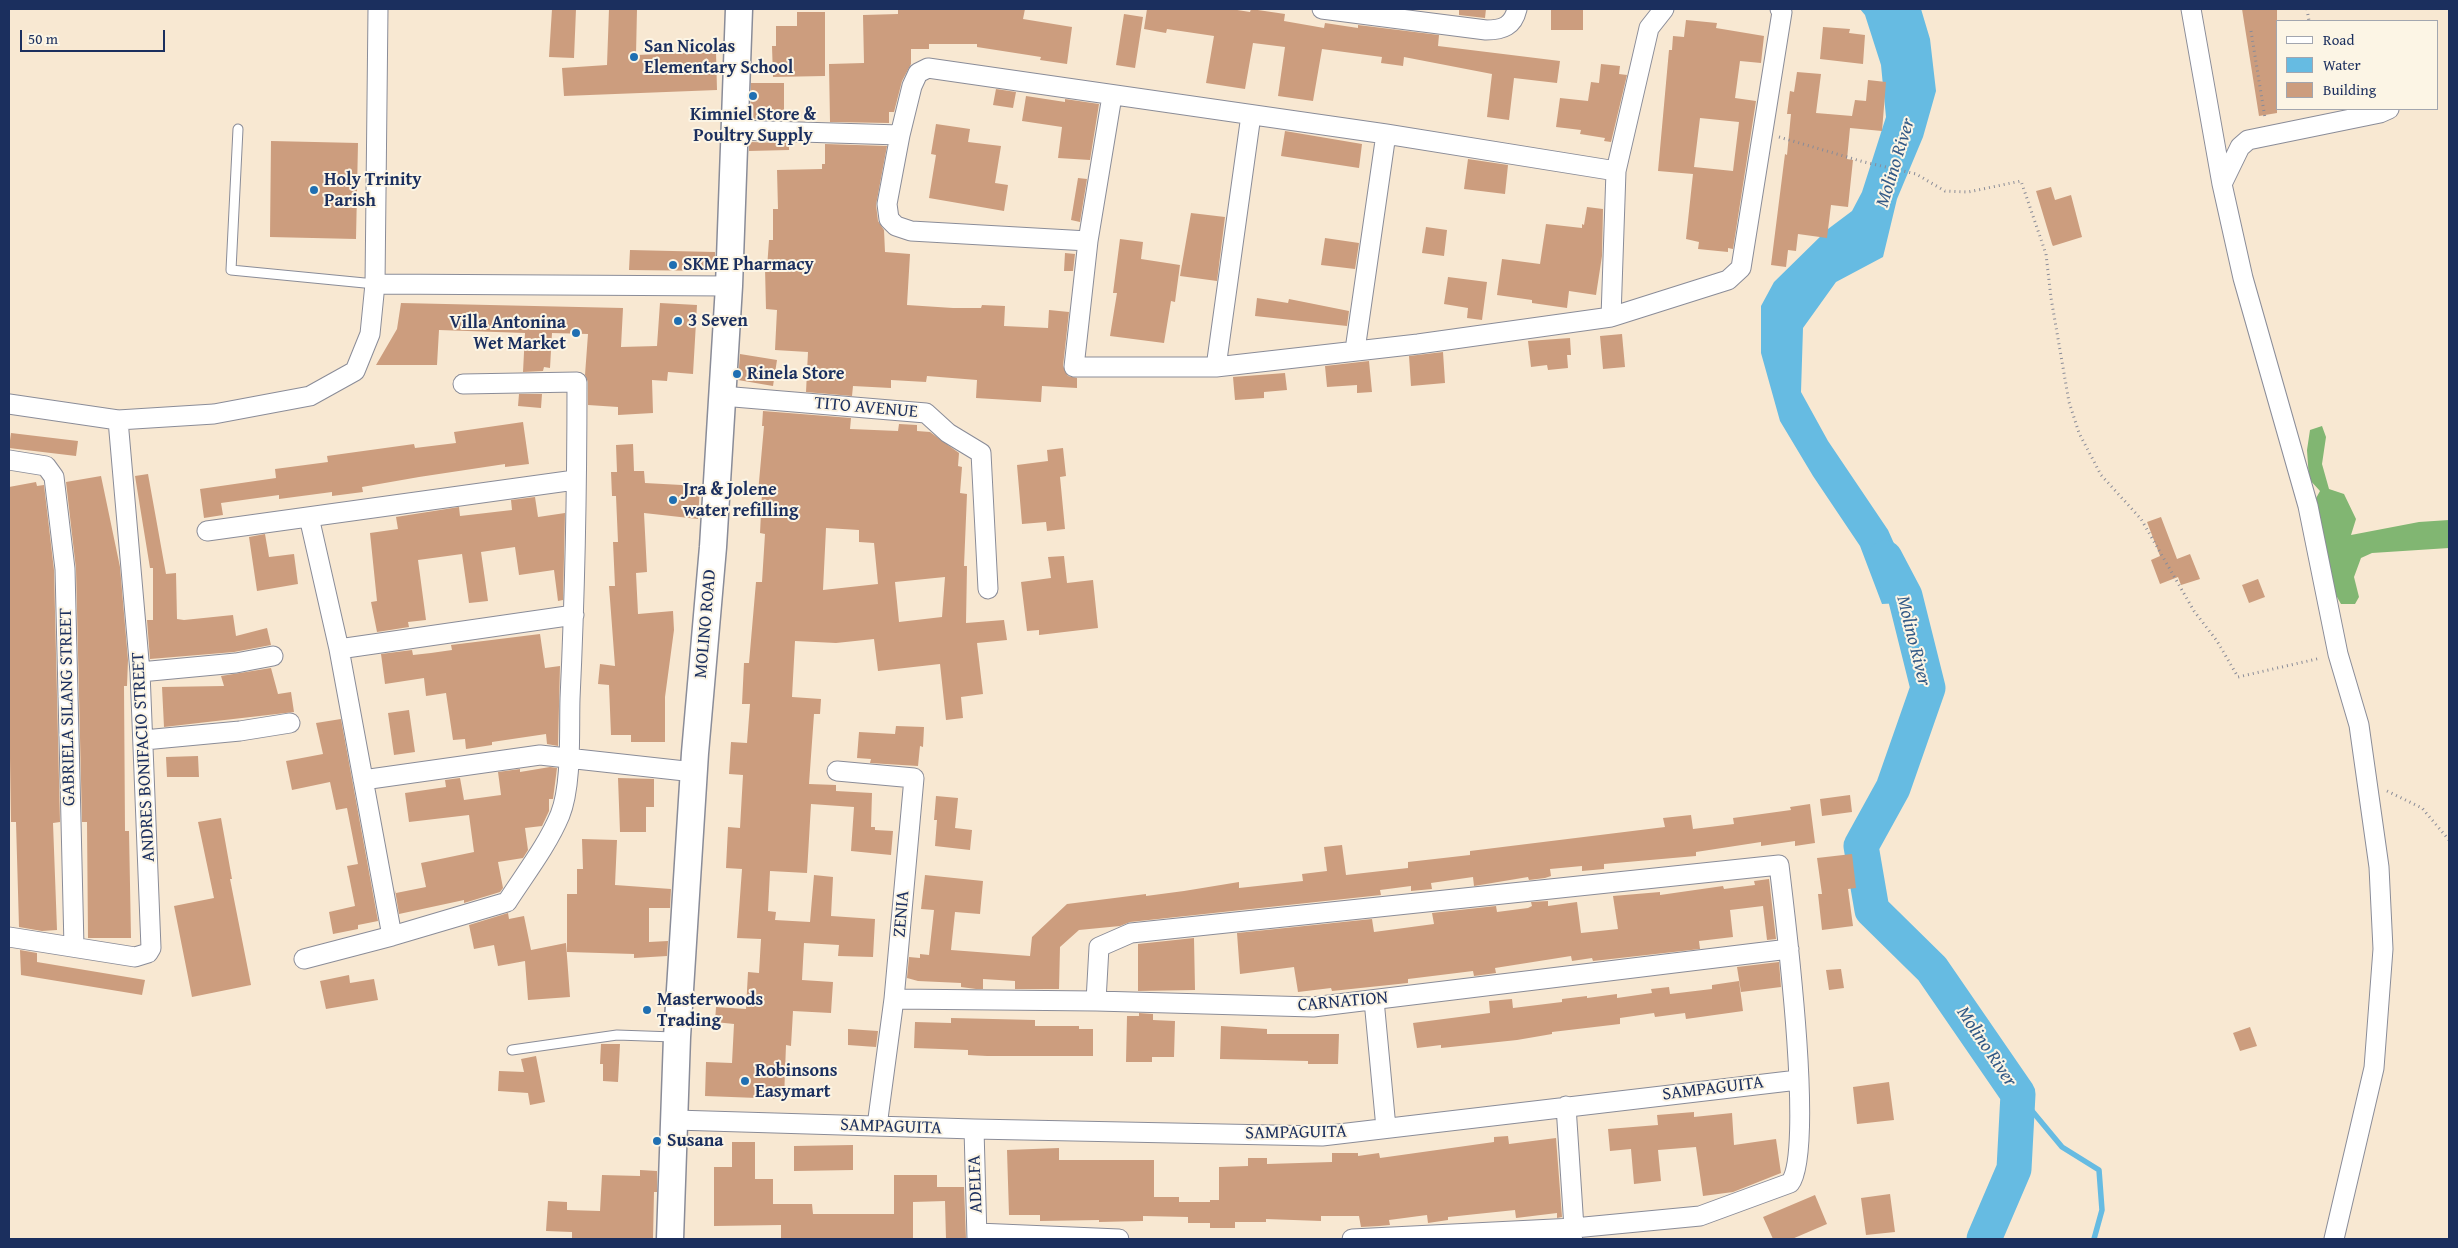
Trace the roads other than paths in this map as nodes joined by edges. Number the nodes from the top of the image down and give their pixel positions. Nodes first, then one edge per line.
1 (378, 9) edge
2 (739, 9) edge
3 (1322, 9) edge
4 (1517, 9) edge
5 (1664, 9) edge
6 (1780, 9) edge
7 (2191, 9) edge
8 (1112, 96) junction
9 (2387, 110) edge
10 (1251, 115) junction
11 (238, 129) dead end
12 (734, 130) junction
13 (1386, 134) junction
14 (900, 135) junction
15 (1616, 171) junction
16 (2222, 184) junction
17 (1088, 241) junction
18 (375, 284) junction
19 (729, 286) junction
20 (1611, 318) junction
21 (1355, 350) junction
22 (1216, 367) junction
23 (463, 384) dead end
24 (722, 396) junction
25 (9, 404) edge
26 (118, 420) junction
27 (9, 460) edge
28 (575, 480) junction
29 (309, 517) junction
30 (207, 531) dead end
31 (988, 589) dead end
32 (574, 615) junction
33 (339, 649) junction
34 (273, 656) dead end
35 (140, 672) junction
36 (290, 723) dead end
37 (144, 740) junction
38 (568, 758) junction
39 (837, 771) dead end
40 (694, 772) junction
41 (363, 780) junction
42 (392, 936) junction
43 (9, 937) edge
44 (74, 947) junction
45 (1789, 949) junction
46 (304, 959) dead end
47 (894, 999) junction
48 (1374, 1000) junction
49 (1096, 1001) junction
50 (677, 1037) junction
51 (512, 1050) dead end
52 (1798, 1080) junction
53 (1566, 1106) junction
54 (675, 1120) junction
55 (877, 1126) junction
56 (1386, 1128) junction
57 (974, 1129) junction
58 (1573, 1234) edge
59 (977, 1236) edge
60 (1062, 1237) edge
61 (670, 1239) edge
62 (1120, 1239) edge
63 (1352, 1239) edge
64 (2334, 1239) edge

1 - 18 street
2 - 12 main road, MOLINO ROAD
3 - 4 street
5 - 15 street
6 - 20 street
7 - 16 street
8 - 10 street
8 - 14 street
8 - 17 street
9 - 16 street
10 - 13 street
10 - 22 street
11 - 18 lane
12 - 14 street
12 - 19 main road, MOLINO ROAD
13 - 15 street
13 - 21 street
14 - 17 street
15 - 20 street
16 - 64 street
17 - 22 street
18 - 19 street
18 - 26 street
19 - 24 main road, MOLINO ROAD
20 - 21 street
21 - 22 street
23 - 28 street
24 - 31 street, TITO AVENUE
24 - 40 main road, MOLINO ROAD
25 - 26 street
26 - 35 street, ANDRES BONIFACIO STREET
27 - 44 street, GABRIELA SILANG STREET
28 - 29 street
28 - 32 street
29 - 30 street
29 - 33 street
32 - 33 street
32 - 38 street
33 - 41 street
34 - 35 street
35 - 37 street, ANDRES BONIFACIO STREET
36 - 37 street
37 - 44 street, ANDRES BONIFACIO STREET
38 - 40 street
38 - 41 street
38 - 42 street
39 - 47 street, ZENIA
40 - 50 main road, MOLINO ROAD
41 - 42 street
42 - 46 street
43 - 44 street, ANDRES BONIFACIO STREET
45 - 48 street, CARNATION
45 - 49 street
45 - 52 street
47 - 49 street, CARNATION
47 - 55 street, ZENIA
48 - 49 street, CARNATION
48 - 56 street
50 - 51 lane
50 - 54 main road, MOLINO ROAD
52 - 53 street, SAMPAGUITA
52 - 58 street
53 - 56 street, SAMPAGUITA
53 - 58 street
54 - 55 street, SAMPAGUITA
54 - 61 main road, MOLINO ROAD
55 - 57 street, SAMPAGUITA
56 - 57 street, SAMPAGUITA
57 - 59 street, ADELFA
58 - 63 street
59 - 60 street
60 - 62 street

